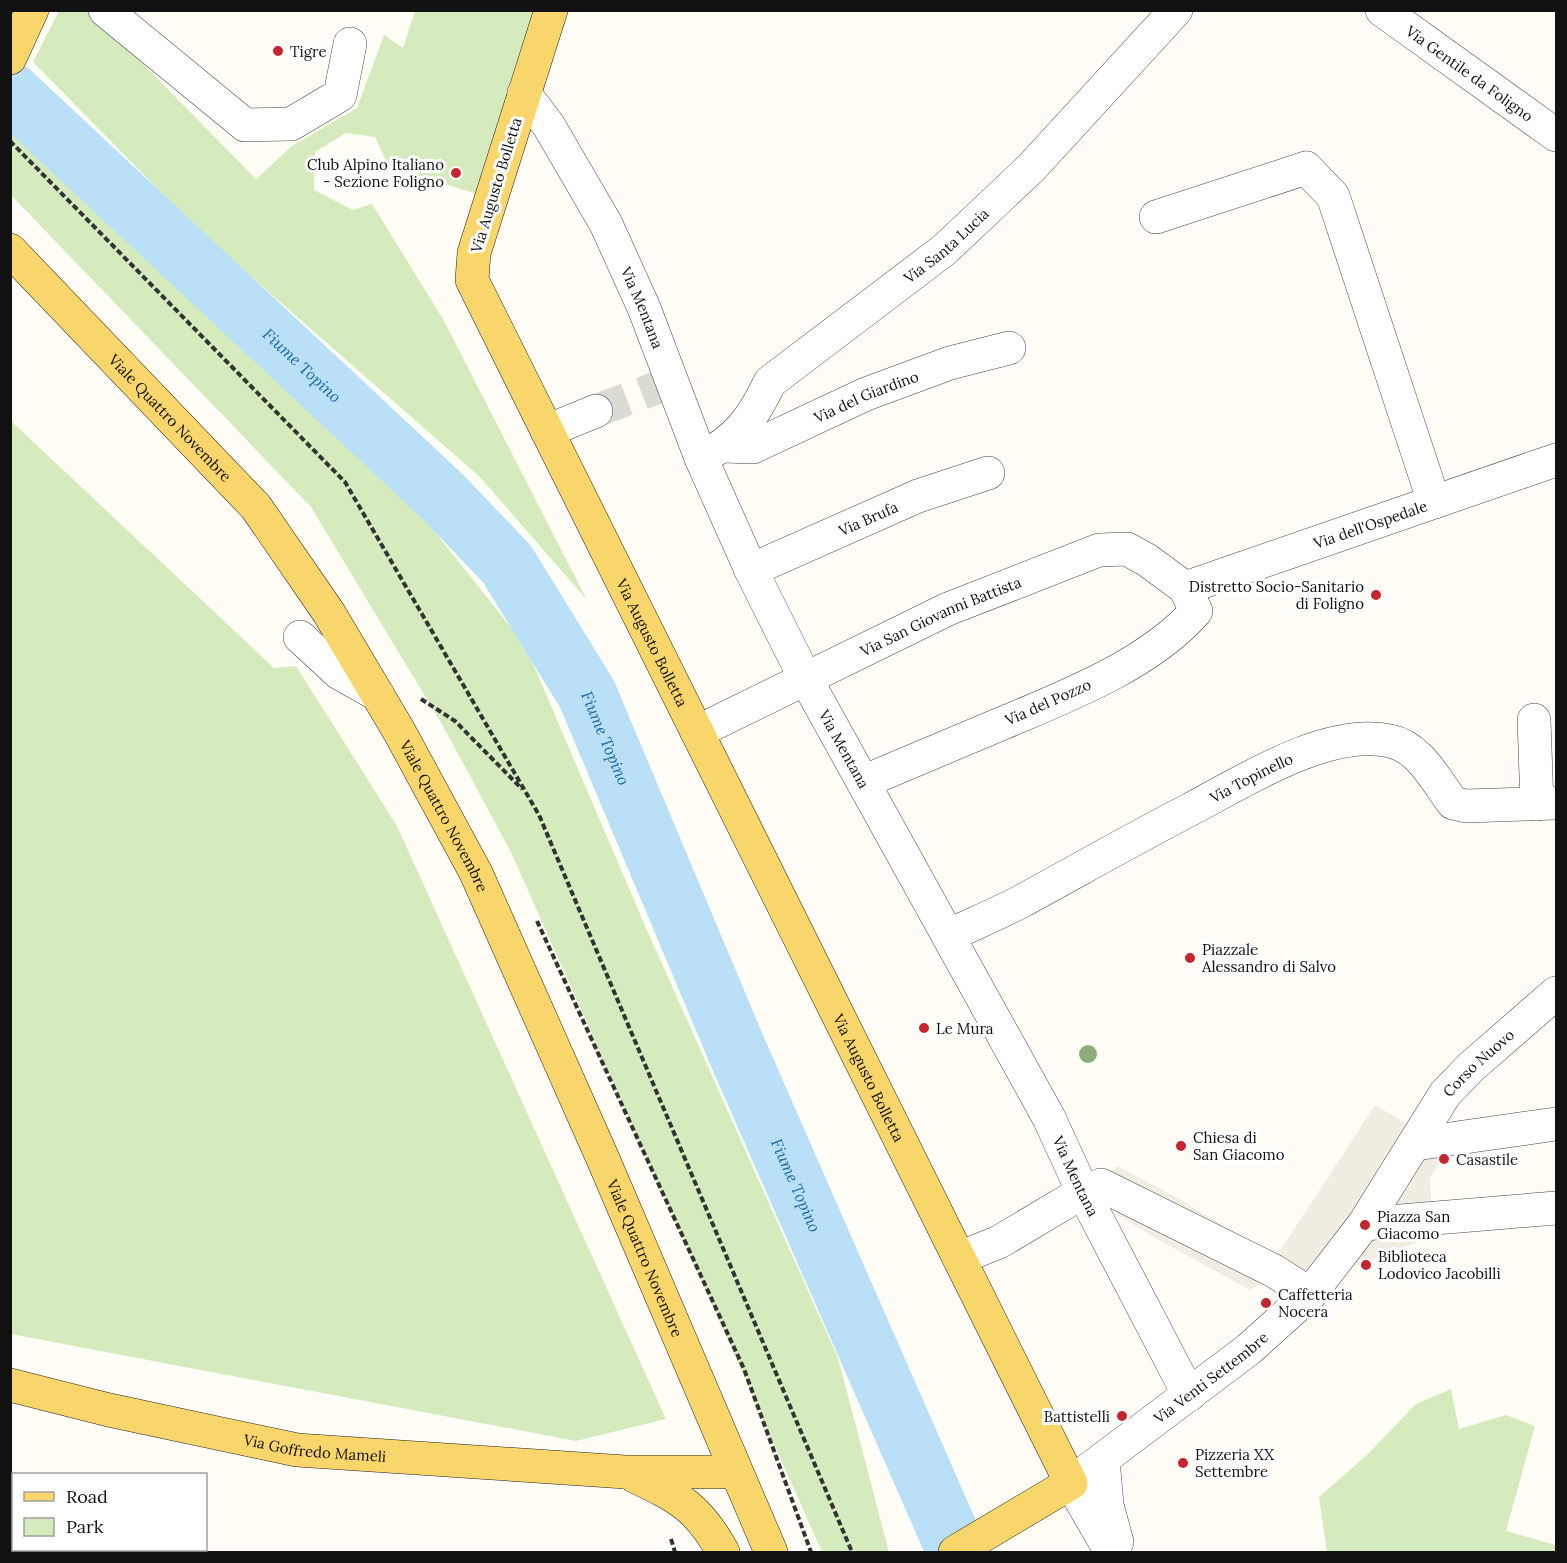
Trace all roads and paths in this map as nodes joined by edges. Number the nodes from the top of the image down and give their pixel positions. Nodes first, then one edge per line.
1 (32, 10) edge
2 (105, 10) edge
3 (551, 10) edge
4 (1176, 10) edge
5 (1383, 10) edge
6 (350, 44) dead end
7 (10, 58) edge
8 (524, 93) junction
9 (1557, 135) edge
10 (10, 141) edge
11 (1156, 218) dead end
12 (10, 250) edge
13 (1009, 348) dead end
14 (596, 411) tunnel mouth
15 (547, 431) junction
16 (713, 452) junction
17 (1557, 460) edge
18 (988, 473) dead end
19 (1434, 502) junction
20 (751, 570) junction
21 (1185, 588) junction
22 (300, 638) dead end
23 (806, 677) junction
24 (378, 695) junction
25 (418, 698) dead end
26 (1534, 720) dead end
27 (697, 732) junction
28 (863, 782) junction
29 (527, 794) junction
30 (1547, 803) edge
31 (950, 935) junction
32 (1557, 993) edge
33 (1557, 1124) edge
34 (640, 1141) dead end
35 (1415, 1144) junction
36 (1083, 1192) junction
37 (1557, 1208) edge
38 (1364, 1224) junction
39 (959, 1258) junction
40 (1310, 1294) junction
41 (10, 1385) edge
42 (1189, 1395) junction
43 (1103, 1459) junction
44 (625, 1472) junction
45 (736, 1472) junction
46 (1071, 1483) junction
47 (723, 1552) edge
48 (737, 1552) edge
49 (771, 1552) edge
50 (811, 1552) edge
51 (852, 1552) edge
52 (955, 1552) edge
53 (1111, 1552) edge
54 (1120, 1552) edge

1 - 7 main road
2 - 6 street
3 - 8 main road, Via Augusto Bolletta
4 - 16 street, Via Santa Lucia
5 - 9 street, Via Gentile da Foligno
8 - 15 main road, Via Augusto Bolletta
8 - 16 street, Via Mentana
10 - 29 path
11 - 19 street
12 - 24 main road, Viale Quattro Novembre
13 - 16 street, Via del Giardino
14 - 15 street
15 - 27 main road, Via Augusto Bolletta
16 - 20 street, Via Mentana
17 - 19 street, Via dell'Ospedale
18 - 20 street, Via Brufa
19 - 21 street, Via dell'Ospedale
20 - 23 street, Via Mentana
21 - 23 street, Via San Giovanni Battista
21 - 28 street, Via del Pozzo
22 - 24 street
23 - 27 street, Via San Giovanni Battista
23 - 28 street, Via Mentana
24 - 45 main road, Viale Quattro Novembre
25 - 29 path
26 - 30 street
27 - 39 main road, Via Augusto Bolletta
28 - 31 street, Via Mentana
29 - 51 path
30 - 31 street, Via Topinello
31 - 36 street, Via Mentana
32 - 35 street, Corso Nuovo
33 - 35 street
34 - 50 path
35 - 38 street, Via Venti Settembre
36 - 39 street
36 - 40 street
36 - 42 street, Via Mentana
37 - 38 street
38 - 40 street, Via Venti Settembre
39 - 46 main road, Via Augusto Bolletta
40 - 42 street, Via Venti Settembre
41 - 44 main road, Via Goffredo Mameli
42 - 43 street, Via Venti Settembre
43 - 46 street, Via Venti Settembre
43 - 54 street
44 - 45 main road, Via Goffredo Mameli
44 - 47 main road, Via Goffredo Mameli
45 - 48 main road, Viale Quattro Novembre
45 - 49 main road, Viale Quattro Novembre
46 - 52 main road, Via Venti Settembre
46 - 53 street

